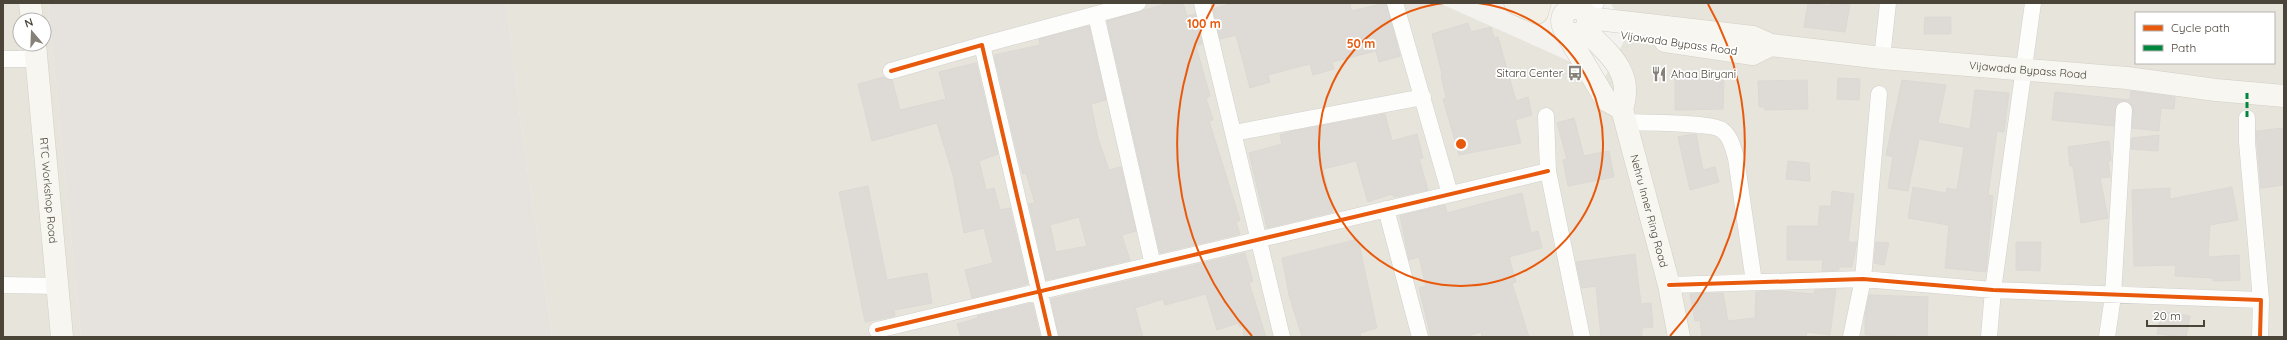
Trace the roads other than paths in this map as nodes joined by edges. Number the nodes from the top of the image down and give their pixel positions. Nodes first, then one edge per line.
1 (1138, 3) edge
2 (1202, 3) edge
3 (1395, 3) edge
4 (1515, 3) edge
5 (1888, 3) edge
6 (2033, 3) edge
7 (1538, 8) edge
8 (1096, 15) junction
9 (1579, 16) edge
10 (982, 45) junction
11 (36, 52) edge
12 (1882, 58) junction
13 (3, 59) edge
14 (2022, 70) junction
15 (891, 71) dead end
16 (1879, 94) dead end
17 (2284, 96) edge
18 (1423, 97) junction
19 (2124, 110) dead end
20 (1546, 116) dead end
21 (1624, 116) junction
22 (2247, 118) dead end
23 (1234, 133) junction
24 (1548, 171) junction
25 (1450, 194) junction
26 (1386, 209) junction
27 (1260, 239) junction
28 (1153, 265) junction
29 (1863, 279) junction
30 (1754, 282) junction
31 (1669, 284) junction
32 (3, 285) edge
33 (57, 286) junction
34 (1993, 290) junction
35 (1040, 292) junction
36 (2113, 296) junction
37 (2260, 300) junction
38 (877, 330) dead end
39 (62, 337) edge
40 (1050, 337) edge
41 (1282, 337) edge
42 (1420, 337) edge
43 (1582, 337) edge
44 (1679, 337) edge
45 (1852, 337) edge
46 (1989, 337) edge
47 (2107, 337) edge
48 (2260, 337) edge

1 - 8 street
2 - 23 street
3 - 18 street
4 - 7 main road, Vijawada Bypass Road
5 - 12 street
6 - 14 street
7 - 9 main road, Vijawada Bypass Road
8 - 10 street
8 - 28 street
9 - 12 main road, Vijawada Bypass Road
9 - 21 main road
10 - 15 street
10 - 35 street
11 - 13 street
11 - 33 main road, RTC Workshop Road
12 - 14 main road, Vijawada Bypass Road
14 - 17 main road, Vijawada Bypass Road
14 - 34 street
16 - 29 street
18 - 23 street
18 - 25 street
19 - 36 street
20 - 24 street
21 - 30 street
21 - 31 main road, Nehru Inner Ring Road
22 - 37 street
23 - 27 street
24 - 25 street
24 - 43 street
25 - 26 street
26 - 27 street
26 - 42 street
27 - 28 street
27 - 41 street
28 - 35 street
29 - 30 street
29 - 34 street
29 - 45 street
30 - 31 street
31 - 44 main road, Nehru Inner Ring Road
32 - 33 street
33 - 39 main road, RTC Workshop Road
34 - 36 street
34 - 46 street
35 - 38 street
35 - 40 street
36 - 37 street
36 - 47 street
37 - 48 street

